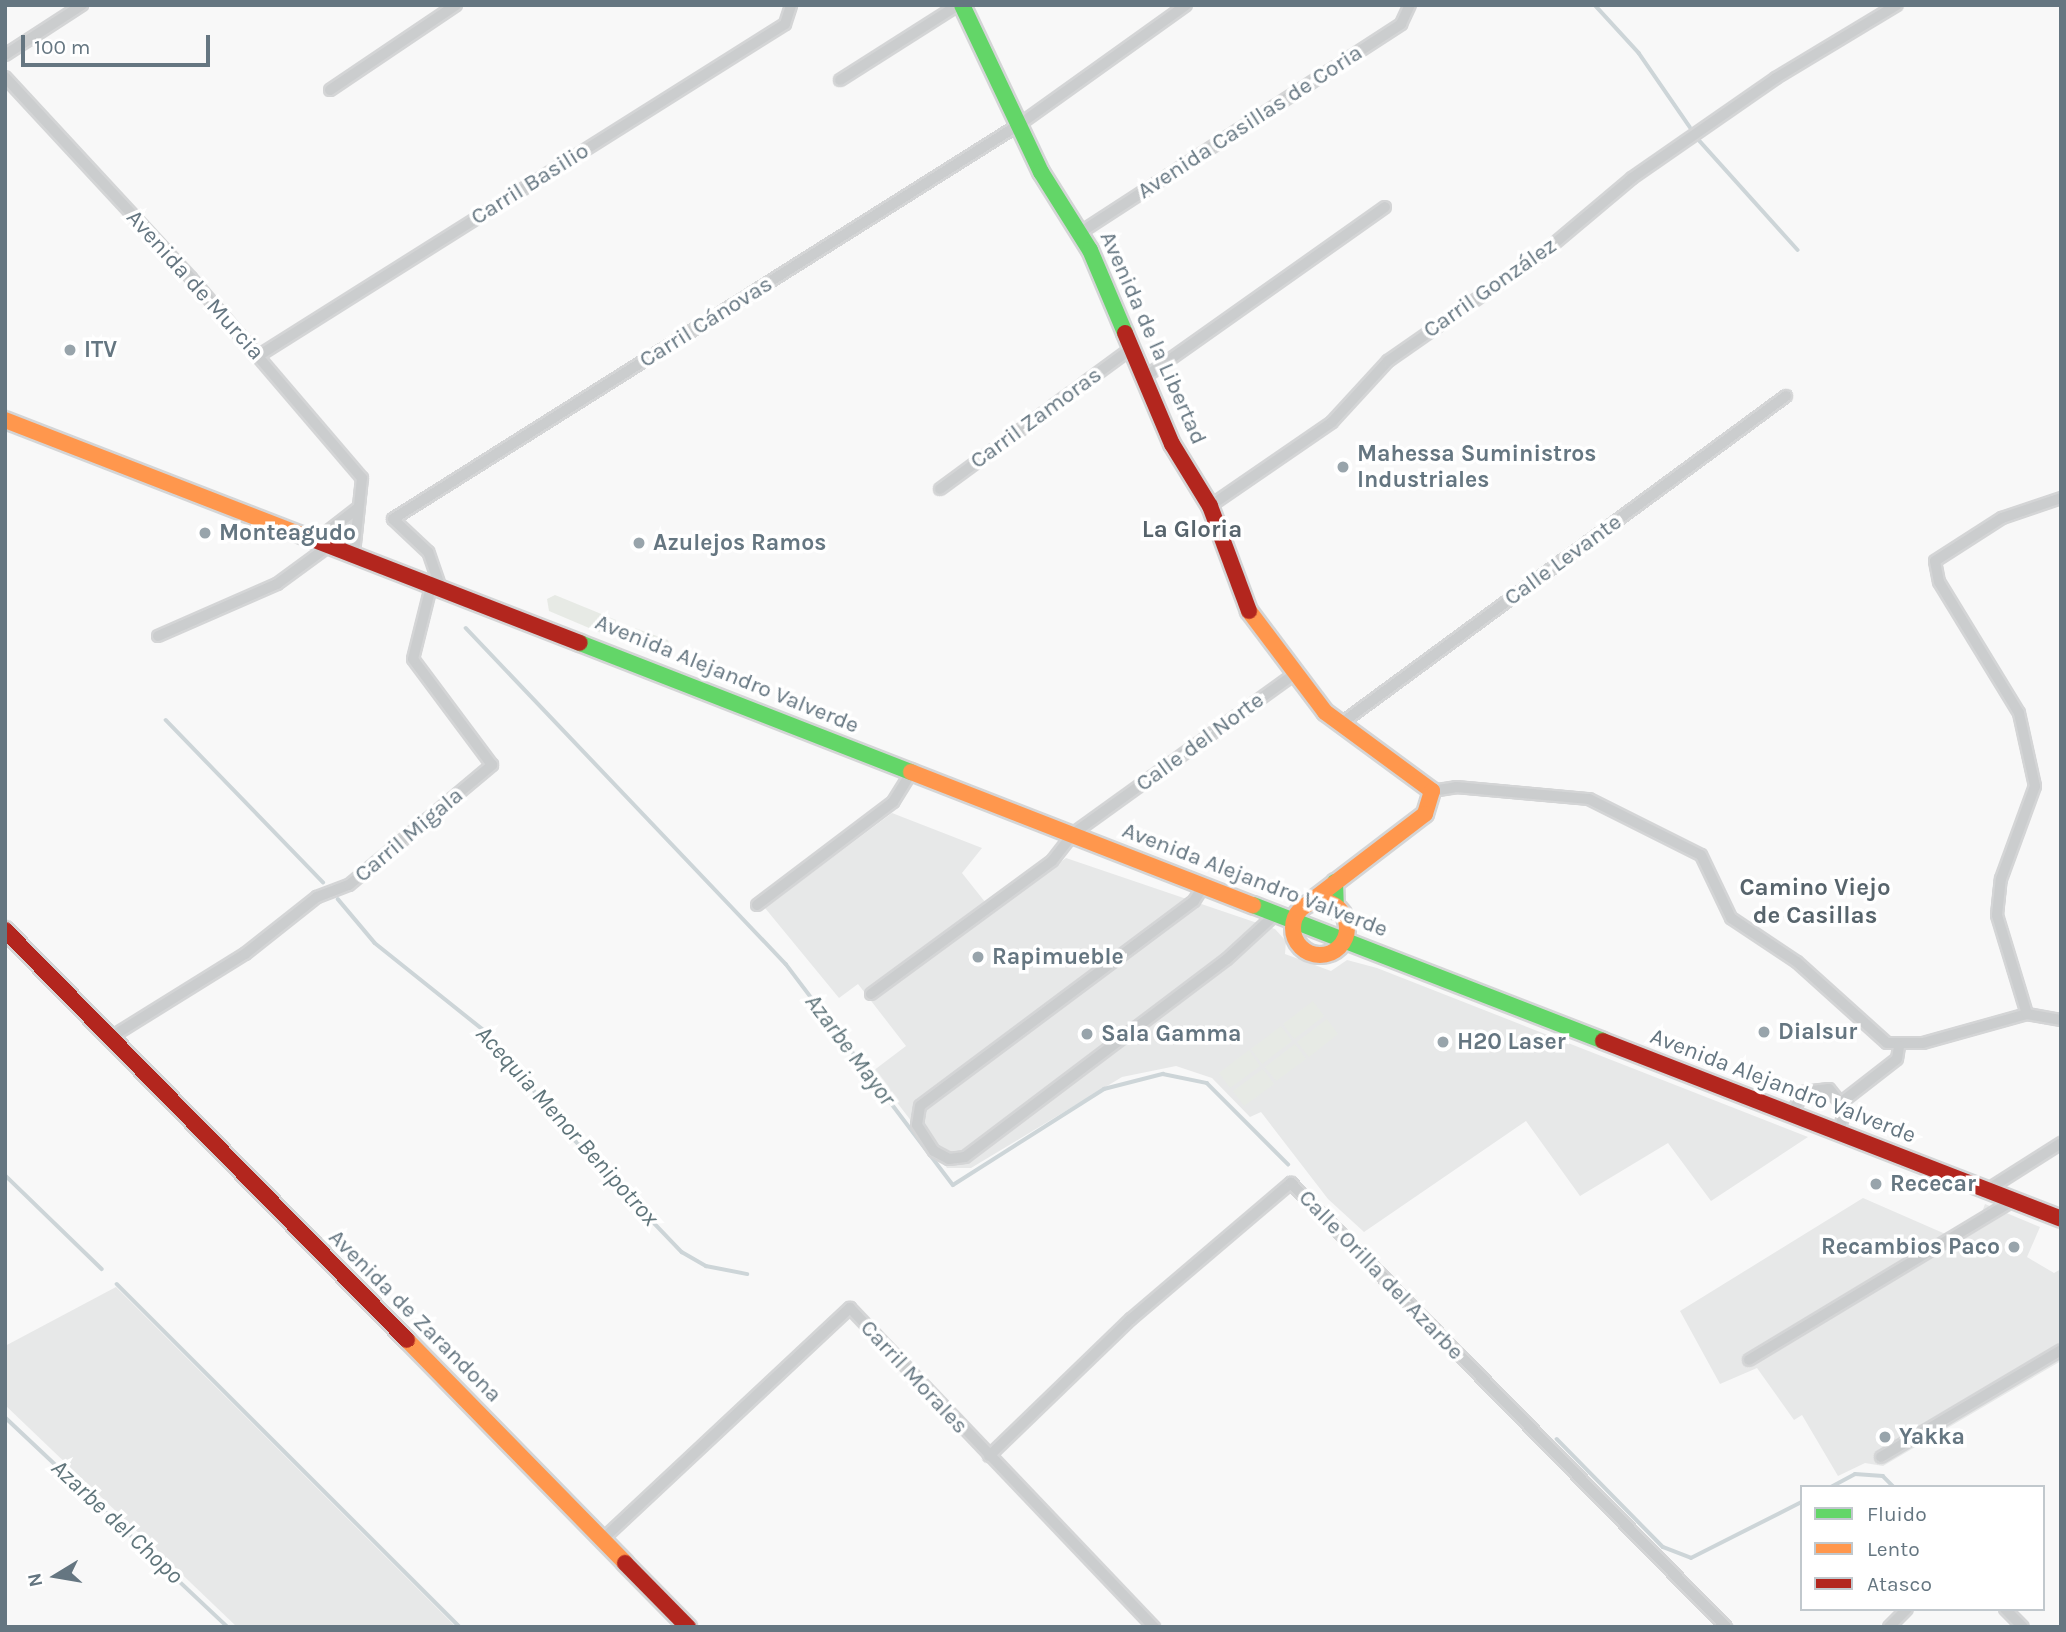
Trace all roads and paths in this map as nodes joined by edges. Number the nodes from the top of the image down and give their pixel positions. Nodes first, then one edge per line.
1 (82, 5) edge
2 (456, 5) edge
3 (791, 5) edge
4 (960, 5) edge
5 (1186, 5) edge
6 (1410, 5) edge
7 (1897, 5) edge
8 (5, 55) edge
9 (5, 78) edge
10 (840, 80) dead end
11 (330, 90) dead end
12 (1020, 124) junction
13 (1385, 207) dead end
14 (1081, 232) junction
15 (1132, 348) junction
16 (258, 356) junction
17 (1145, 377) junction
18 (1786, 396) dead end
19 (5, 420) edge
20 (940, 489) dead end
21 (2061, 498) edge
22 (362, 503) junction
23 (1210, 506) junction
24 (324, 541) junction
25 (354, 553) junction
26 (436, 585) junction
27 (158, 636) dead end
28 (1292, 676) junction
29 (1339, 725) junction
30 (912, 772) junction
31 (1432, 791) junction
32 (1074, 834) junction
33 (1335, 882) junction
34 (1204, 885) junction
35 (1314, 899) junction
36 (757, 905) dead end
37 (1336, 911) junction
38 (1284, 916) junction
39 (5, 930) edge
40 (1348, 942) junction
41 (871, 994) dead end
42 (2027, 1014) junction
43 (2061, 1020) edge
44 (111, 1038) junction
45 (1899, 1046) junction
46 (1843, 1101) junction
47 (1791, 1114) junction
48 (1839, 1132) junction
49 (2061, 1143) edge
50 (1987, 1190) junction
51 (2014, 1200) junction
52 (2061, 1219) edge
53 (2061, 1350) edge
54 (1749, 1360) dead end
55 (989, 1456) junction
56 (1881, 1457) dead end
57 (604, 1538) junction
58 (1905, 1611) edge
59 (2007, 1611) edge
60 (688, 1627) edge
61 (1154, 1627) edge
62 (1726, 1627) edge
63 (1889, 1627) edge
64 (2023, 1627) edge

1 - 8 street
2 - 11 street
3 - 16 street, Carril Basilio
4 - 10 street
4 - 12 main road, Avenida de la Libertad
5 - 12 street, Carril Cánovas
6 - 14 street, Avenida Casillas de Coria
7 - 23 street, Carril González
9 - 16 street, Avenida de Murcia
12 - 14 main road, Avenida de la Libertad
12 - 26 street, Carril Cánovas
13 - 17 street
14 - 15 main road, Avenida de la Libertad
15 - 17 main road, Avenida de la Libertad
15 - 20 street, Carril Zamoras
16 - 22 street, Avenida de Murcia
17 - 23 main road, Avenida de la Libertad
18 - 29 street, Calle Levante
19 - 24 main road
21 - 42 street
22 - 24 street
22 - 25 street, Avenida de Murcia
23 - 28 main road, Avenida de la Libertad
24 - 25 main road
24 - 27 street
25 - 26 main road, Avenida Alejandro Valverde
26 - 30 main road, Avenida Alejandro Valverde
26 - 44 street, Carril Migala
28 - 29 main road, Avenida de la Libertad
28 - 32 street, Calle del Norte
29 - 31 main road, Avenida de la Libertad
30 - 32 main road, Avenida Alejandro Valverde
30 - 36 street
31 - 33 main road
31 - 45 street
32 - 34 main road, Avenida Alejandro Valverde
32 - 41 street, Calle del Norte
33 - 35 main road
33 - 37 main road
34 - 38 main road, Avenida Alejandro Valverde
34 - 38 street
35 - 37 main road
35 - 38 main road
37 - 40 main road
38 - 40 main road, Avenida Alejandro Valverde
38 - 40 main road
39 - 44 main road, Avenida de Zarandona
40 - 47 main road, Avenida Alejandro Valverde
42 - 43 street
42 - 45 street
44 - 57 main road, Avenida de Zarandona
45 - 46 street
46 - 47 street
46 - 48 street
47 - 48 main road, Avenida Alejandro Valverde
48 - 50 main road, Avenida Alejandro Valverde
49 - 50 street
50 - 51 main road, Avenida Alejandro Valverde
51 - 52 main road, Avenida Alejandro Valverde
51 - 54 street
53 - 56 street
55 - 57 street, Carril Morales
55 - 61 street, Carril Morales
55 - 62 street, Calle Orilla del Azarbe
57 - 60 main road, Avenida de Zarandona
58 - 63 street
59 - 64 street

